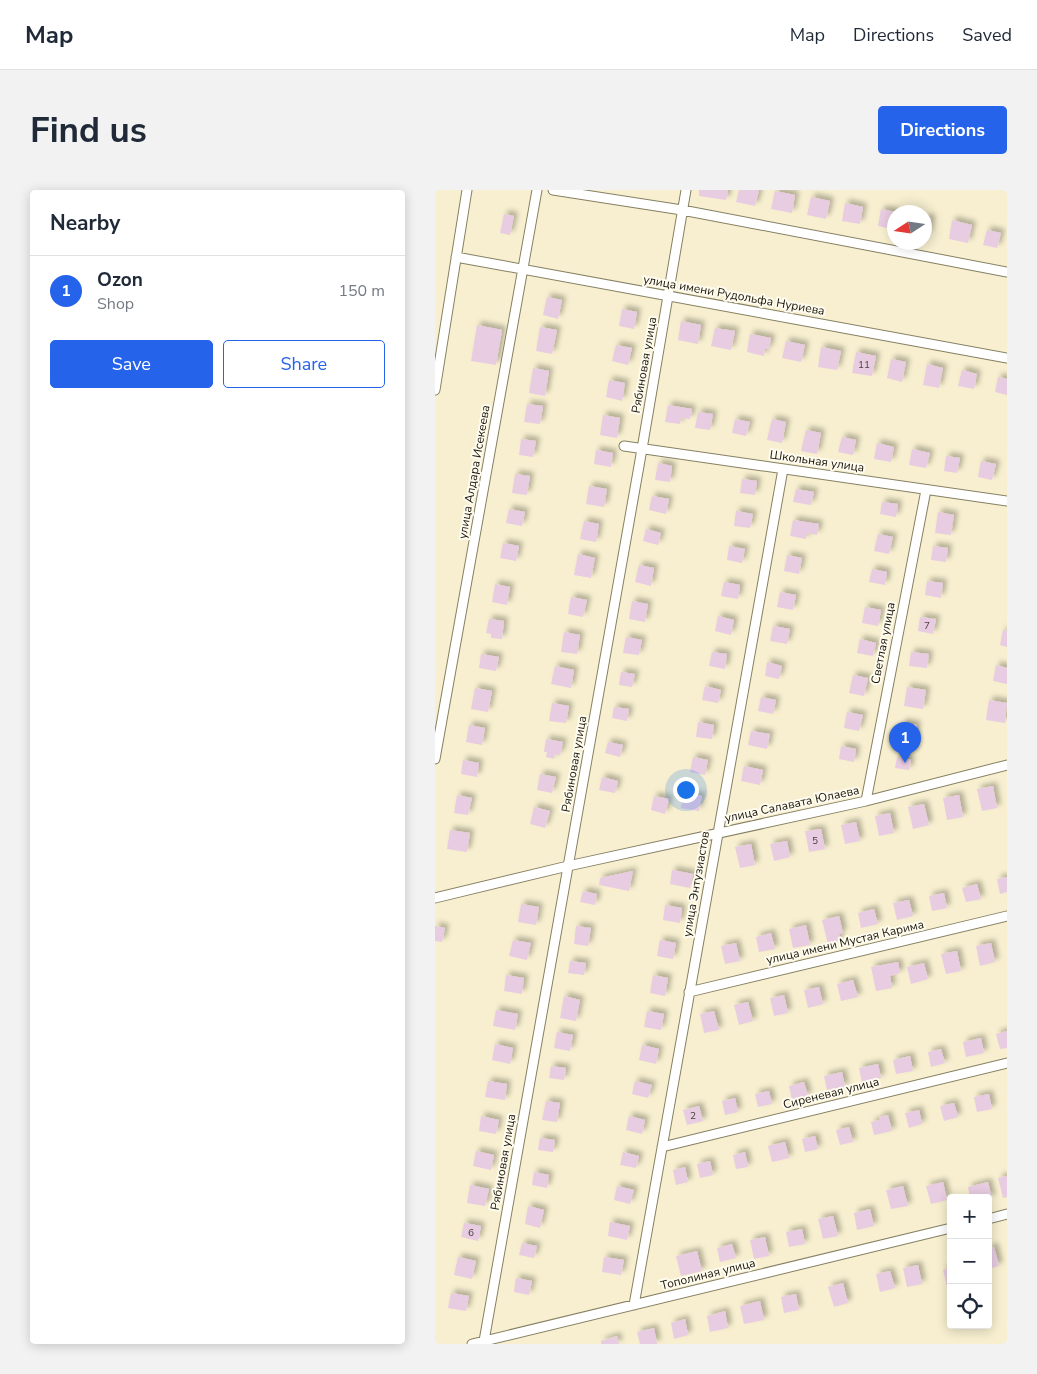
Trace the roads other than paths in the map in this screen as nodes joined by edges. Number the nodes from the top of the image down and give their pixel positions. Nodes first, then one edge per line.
1 (467, 190) edge
2 (537, 190) edge
3 (553, 190) edge
4 (686, 190) edge
5 (683, 210) junction
6 (456, 257) junction
7 (523, 269) junction
8 (1007, 272) edge
9 (668, 296) junction
10 (1007, 358) edge
11 (435, 390) edge
12 (624, 446) dead end
13 (643, 448) junction
14 (783, 469) junction
15 (926, 490) junction
16 (1007, 501) edge
17 (435, 759) edge
18 (1007, 765) edge
19 (865, 801) junction
20 (718, 833) junction
21 (568, 866) junction
22 (435, 898) edge
23 (1007, 916) edge
24 (689, 992) junction
25 (1007, 1063) edge
26 (662, 1147) junction
27 (1007, 1214) edge
28 (992, 1218) edge
29 (947, 1229) edge
30 (634, 1305) junction
31 (484, 1341) junction
32 (472, 1344) edge

1 - 6 street
2 - 7 street, улица Алдара Исекеева
3 - 5 street
4 - 5 street, Рябиновая улица
5 - 8 street
5 - 9 street, Рябиновая улица
6 - 7 street, улица имени Рудольфа Нуриева
6 - 11 street
7 - 9 street, улица имени Рудольфа Нуриева
7 - 17 street, улица Алдара Исекеева
9 - 10 street, улица имени Рудольфа Нуриева
9 - 13 street, Рябиновая улица
12 - 13 street, Школьная улица
13 - 14 street, Школьная улица
13 - 21 street, Рябиновая улица
14 - 15 street, Школьная улица
14 - 20 street, улица Энтузиастов
15 - 16 street, Школьная улица
15 - 19 street, Светлая улица
18 - 19 street, улица Салавата Юлаева
19 - 20 street, улица Салавата Юлаева
20 - 21 street, улица Салавата Юлаева
20 - 24 street, улица Энтузиастов
21 - 22 street, улица Салавата Юлаева
21 - 31 street, Рябиновая улица
23 - 24 street, улица имени Мустая Карима
24 - 26 street, улица Энтузиастов
25 - 26 street, Сиреневая улица
26 - 30 street, улица Энтузиастов
27 - 28 street
29 - 30 street, Тополиная улица
30 - 31 street, Тополиная улица
31 - 32 street, Тополиная улица

